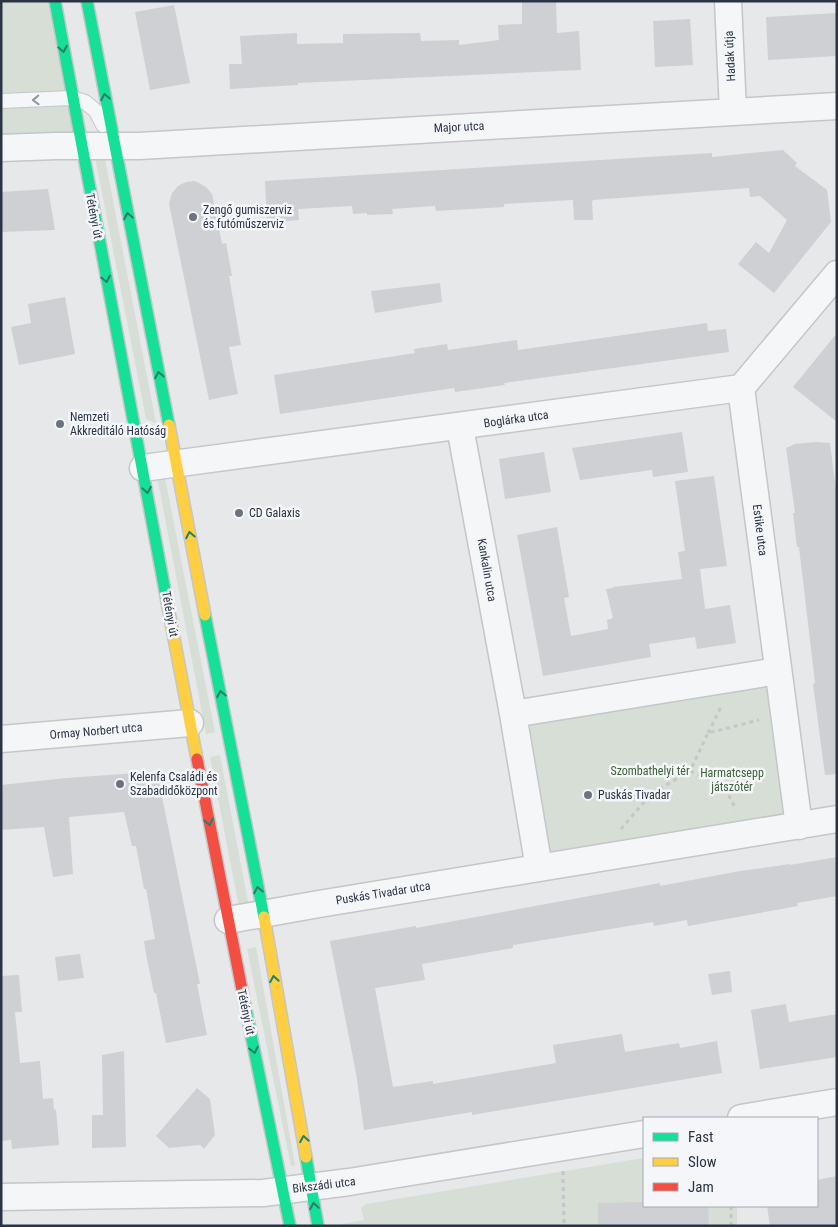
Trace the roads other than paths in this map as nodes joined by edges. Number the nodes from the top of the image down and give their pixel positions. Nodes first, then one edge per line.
1 (55, 1) edge
2 (87, 1) edge
3 (728, 1) edge
4 (72, 98) junction
5 (1, 101) edge
6 (837, 106) edge
7 (733, 112) junction
8 (81, 145) junction
9 (114, 145) junction
10 (1, 148) edge
11 (837, 274) edge
12 (742, 388) junction
13 (460, 427) junction
14 (176, 463) junction
15 (143, 468) junction
16 (778, 671) junction
17 (513, 714) junction
18 (190, 723) junction
19 (1, 740) edge
20 (837, 819) edge
21 (799, 826) junction
22 (539, 868) junction
23 (263, 914) junction
24 (228, 920) junction
25 (837, 1102) edge
26 (747, 1117) edge
27 (643, 1134) edge
28 (311, 1187) junction
29 (283, 1190) junction
30 (1, 1197) edge
31 (290, 1226) edge
32 (318, 1226) edge

1 -> 4 street, Tétényi út
9 -> 2 street
3 - 7 street, Hadak útja
4 -> 5 lane
4 - 8 street, Tétényi út
4 - 9 lane
6 - 7 street, Major utca
7 - 9 street, Major utca
8 - 9 street, Major utca
8 - 10 street, Major utca
8 -> 15 street, Tétényi út
14 -> 9 street
11 - 12 street
12 - 13 street, Boglárka utca
12 - 16 street, Estike utca
13 - 14 street, Boglárka utca
13 - 17 street, Kankalin utca
14 - 15 street, Boglárka utca
23 -> 14 street
15 -> 18 street, Tétényi út
16 - 17 street
16 - 21 street
17 - 22 street
18 - 19 street, Ormay Norbert utca
18 -> 24 street, Tétényi út
20 - 21 street
21 - 22 street
22 - 23 street, Puskás Tivadar utca
23 - 24 street, Puskás Tivadar utca
28 -> 23 street
24 -> 29 street, Tétényi út
25 - 26 street
27 - 28 street, Bikszádi utca
28 - 29 street, Bikszádi utca
32 -> 28 street
29 - 30 street, Bikszádi utca
29 - 31 street, Tétényi út

